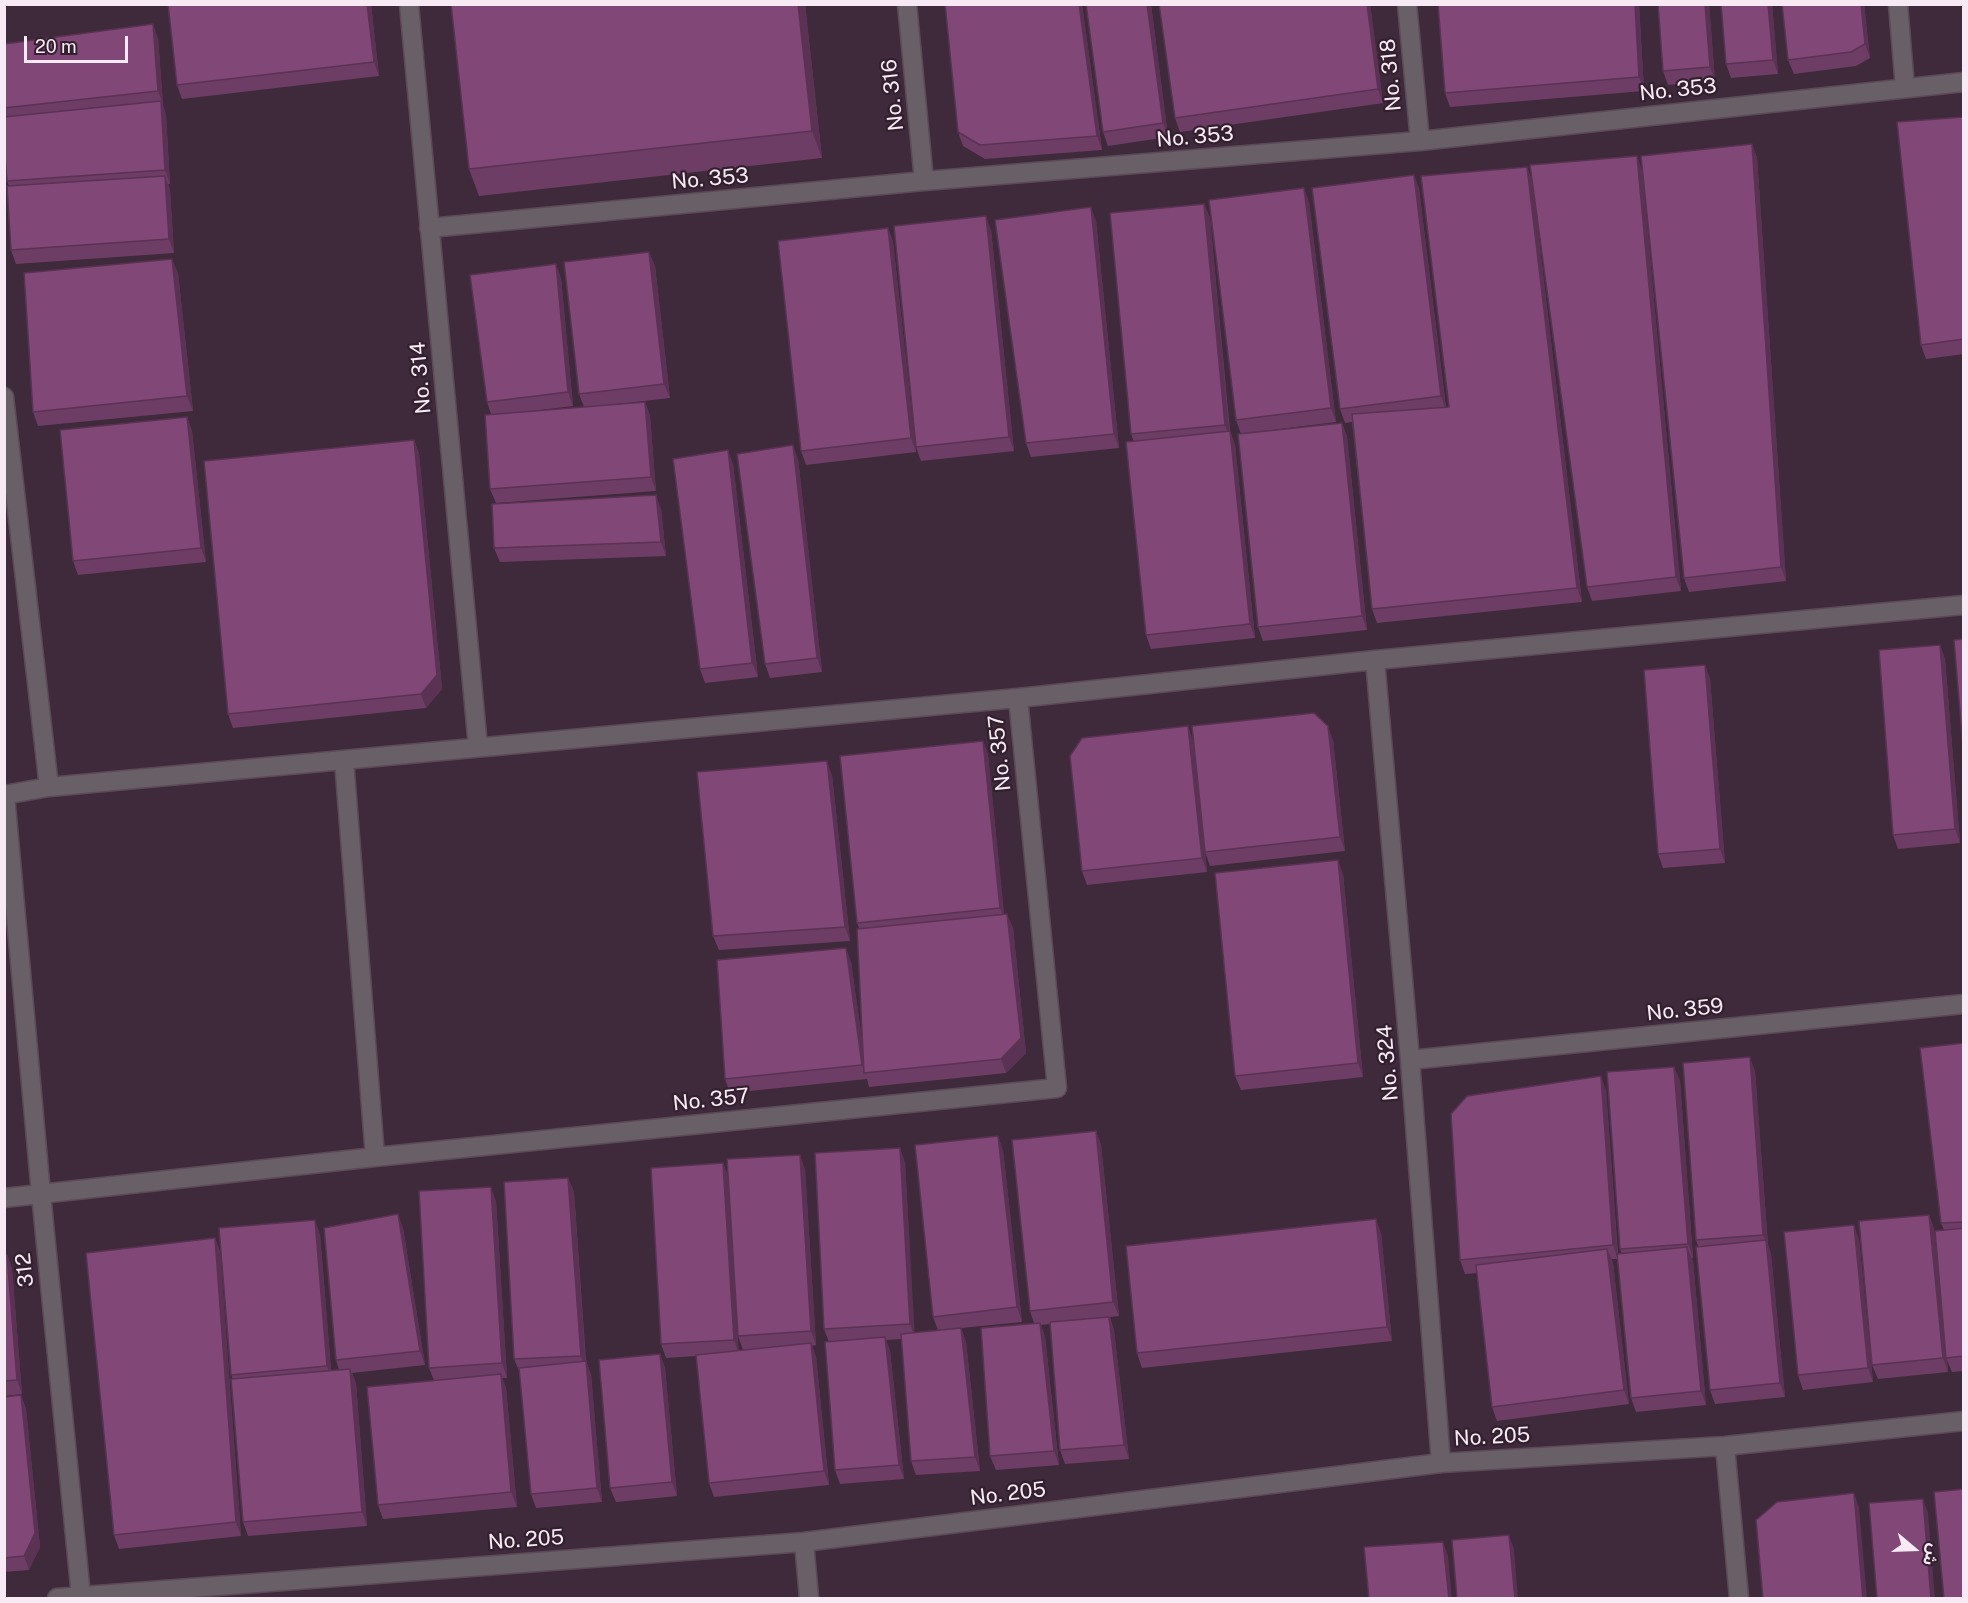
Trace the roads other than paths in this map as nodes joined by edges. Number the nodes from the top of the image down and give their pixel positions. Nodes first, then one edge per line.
1 (409, 4) edge
2 (907, 4) edge
3 (1407, 4) edge
4 (1898, 4) edge
5 (1964, 82) edge
6 (1905, 88) junction
7 (1420, 141) junction
8 (924, 181) junction
9 (429, 228) junction
10 (4, 397) edge
11 (7, 443) edge
12 (1964, 605) edge
13 (1375, 660) junction
14 (1018, 698) junction
15 (478, 747) junction
16 (344, 760) junction
17 (49, 788) junction
18 (5, 795) edge
19 (1964, 1004) edge
20 (1410, 1060) junction
21 (375, 1157) junction
22 (40, 1194) junction
23 (4, 1198) edge
24 (1964, 1421) edge
25 (1725, 1446) junction
26 (1442, 1463) junction
27 (804, 1542) junction
28 (81, 1596) junction
29 (57, 1599) edge
30 (809, 1599) edge
31 (1739, 1599) edge

1 - 9 street, No. 314
2 - 8 street, No. 316
3 - 7 street, No. 318
4 - 6 street
5 - 6 street, No. 353
6 - 7 street, No. 353
7 - 8 street, No. 353
8 - 9 street, No. 353
9 - 15 street, No. 314
10 - 11 street
11 - 17 street
12 - 13 street
13 - 14 street
13 - 20 street, No. 324
14 - 15 street
14 - 21 street, No. 357
15 - 16 street
16 - 17 street
16 - 21 street
17 - 18 street
18 - 22 street, 312
19 - 20 street, No. 359
20 - 26 street, No. 324
21 - 22 street
22 - 23 street
22 - 28 street, 312
24 - 25 street, No. 205
25 - 26 street, No. 205
25 - 31 street
26 - 27 street, No. 205
27 - 28 street, No. 205
27 - 30 street
28 - 29 street, No. 205

